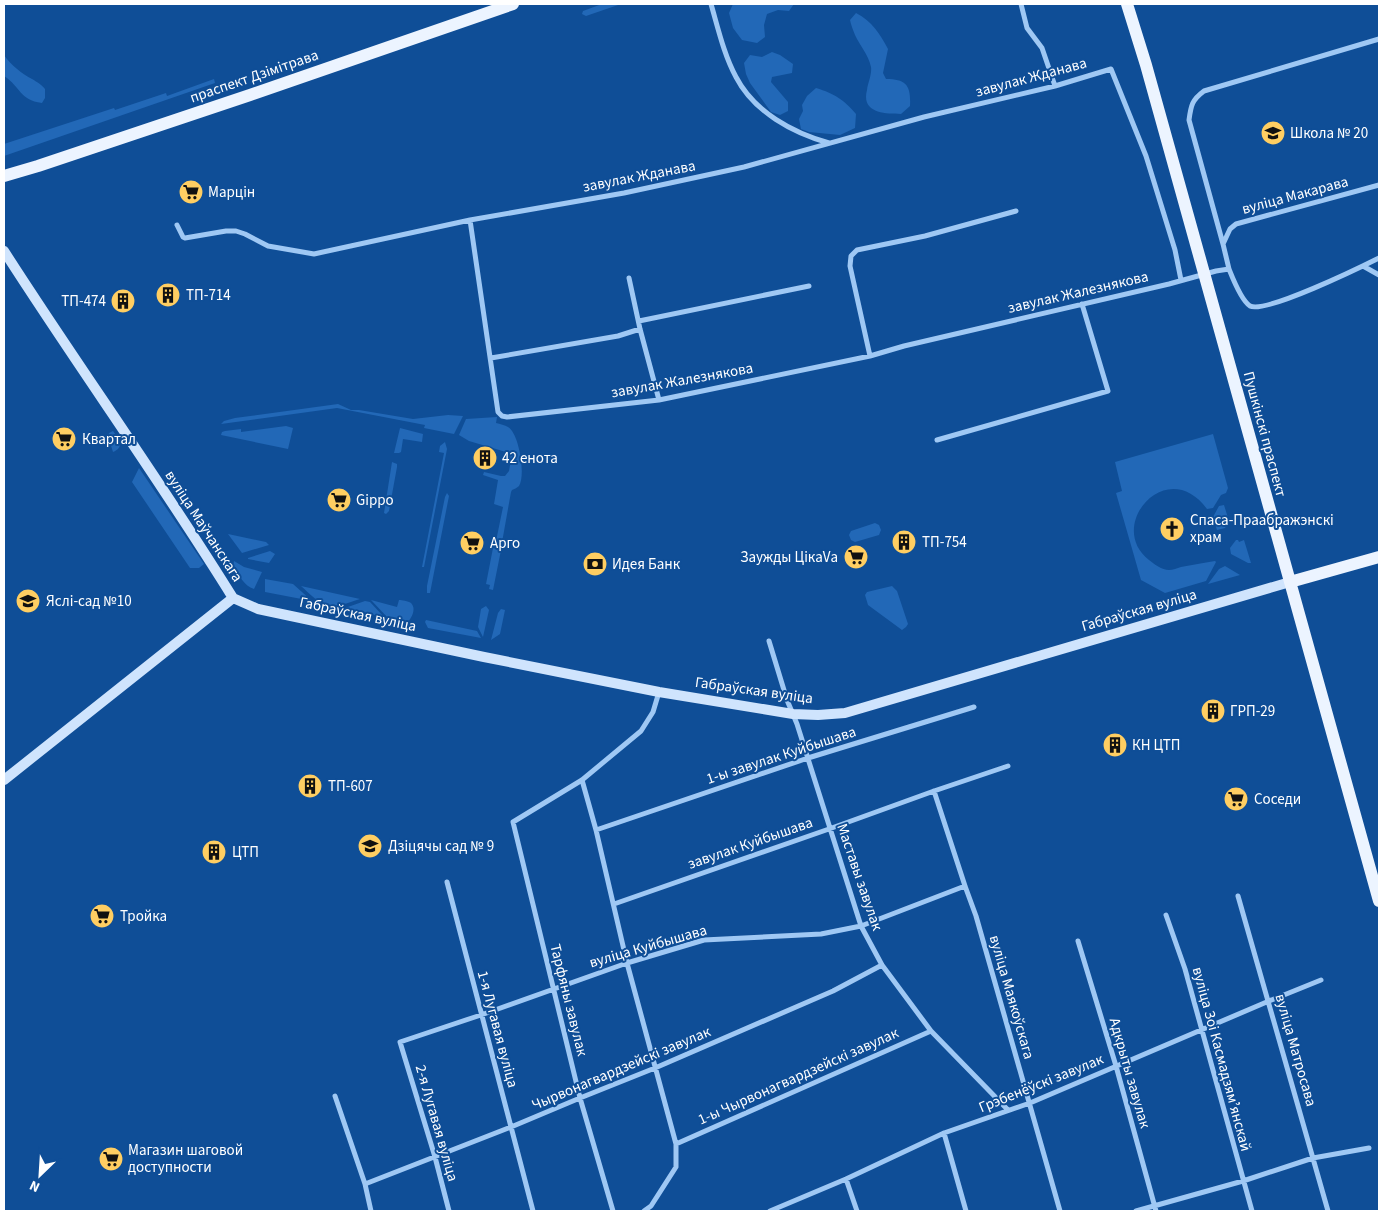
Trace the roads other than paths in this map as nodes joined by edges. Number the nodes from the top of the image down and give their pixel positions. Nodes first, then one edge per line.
1 (514, 4) edge
2 (711, 4) edge
3 (1021, 4) edge
4 (1127, 4) edge
5 (1379, 40) edge
6 (1055, 86) junction
7 (829, 143) junction
8 (4, 176) edge
9 (1379, 185) edge
10 (1016, 211) dead end
11 (470, 220) junction
12 (177, 225) dead end
13 (1223, 244) junction
14 (4, 251) edge
15 (1379, 258) edge
16 (1363, 266) junction
17 (1229, 269) junction
18 (1204, 274) junction
19 (1379, 275) edge
20 (629, 278) dead end
21 (1181, 280) junction
22 (810, 286) dead end
23 (1082, 304) junction
24 (639, 321) junction
25 (640, 329) junction
26 (870, 356) junction
27 (491, 358) junction
28 (659, 400) junction
29 (937, 440) dead end
30 (1379, 556) edge
31 (1290, 582) junction
32 (233, 598) junction
33 (769, 641) dead end
34 (659, 692) junction
35 (974, 707) dead end
36 (793, 714) junction
37 (808, 758) junction
38 (1008, 766) dead end
39 (4, 780) edge
40 (582, 780) junction
41 (934, 791) junction
42 (830, 829) junction
43 (596, 830) junction
44 (447, 882) dead end
45 (965, 886) junction
46 (1238, 896) dead end
47 (1379, 901) edge
48 (614, 904) junction
49 (1166, 915) dead end
50 (860, 926) junction
51 (1078, 942) dead end
52 (627, 963) junction
53 (882, 965) junction
54 (1321, 980) dead end
55 (554, 989) junction
56 (1269, 1001) junction
57 (481, 1015) junction
58 (1201, 1030) junction
59 (931, 1031) junction
60 (400, 1042) joint
61 (1116, 1066) junction
62 (655, 1068) junction
63 (335, 1096) dead end
64 (580, 1098) junction
65 (1030, 1103) junction
66 (1008, 1110) junction
67 (511, 1128) junction
68 (944, 1133) junction
69 (676, 1144) junction
70 (1369, 1148) dead end
71 (435, 1157) junction
72 (1313, 1158) junction
73 (846, 1179) junction
74 (1243, 1181) junction
75 (365, 1184) junction
76 (1155, 1209) edge
77 (371, 1211) edge
78 (449, 1211) edge
79 (533, 1211) edge
80 (614, 1211) edge
81 (644, 1211) edge
82 (770, 1211) edge
83 (857, 1211) edge
84 (966, 1211) edge
85 (1060, 1211) edge
86 (1136, 1211) edge
87 (1252, 1211) edge
88 (1328, 1211) edge

1 - 8 main road, праспект Дзімітрава
2 - 7 street
3 - 6 street
4 - 18 main road, Пушкінскі праспект
5 - 13 street
6 - 7 street, завулак Жданава
6 - 21 street, завулак Жданава
7 - 11 street, завулак Жданава
9 - 13 street, вуліца Макарава
10 - 26 street
11 - 12 street, завулак Жданава
11 - 27 street
13 - 17 street
14 - 32 main road, вуліца Маўчанскага
15 - 16 street
16 - 17 street
16 - 19 street
17 - 18 street, завулак Жалезнякова
18 - 21 street, завулак Жалезнякова
18 - 31 main road, Пушкінскі праспект
20 - 24 street
21 - 23 street, завулак Жалезнякова
22 - 24 street
23 - 26 street, завулак Жалезнякова
23 - 29 street
24 - 25 street
25 - 27 street
25 - 28 street
26 - 28 street, завулак Жалезнякова
27 - 28 street, завулак Жалезнякова
30 - 31 main road, Габраўская вуліца
31 - 36 main road, Габраўская вуліца
31 - 47 main road, Пушкінскі праспект
32 - 34 main road, Габраўская вуліца
32 - 39 main road, вуліца Маўчанскага
33 - 36 street, Маставы завулак
34 - 36 main road, Габраўская вуліца
34 - 40 street
35 - 37 street, 1-ы завулак Куйбышава
36 - 37 street, Маставы завулак
37 - 42 street, Маставы завулак
37 - 43 street, 1-ы завулак Куйбышава
38 - 41 street, завулак Куйбышава
40 - 43 street
40 - 55 street, Тарфяны завулак
41 - 42 street, завулак Куйбышава
41 - 45 street, вуліца Маякоўскага
42 - 48 street, завулак Куйбышава
42 - 50 street, Маставы завулак
43 - 48 street
44 - 57 street, 1-я Лугавая вуліца
45 - 50 street, вуліца Куйбышава
45 - 65 street, вуліца Маякоўскага
46 - 56 street, вуліца Матросава
48 - 52 street
49 - 58 street, вуліца Зоі Касмадзямʼянскай
50 - 52 street, вуліца Куйбышава
50 - 53 street, Маставы завулак
51 - 61 street, Адкрыты завулак
52 - 55 street, вуліца Куйбышава
52 - 62 street
53 - 59 street, Маставы завулак
53 - 62 street, Чырвонагвардзейскі завулак
54 - 56 street, Грэбенёўскі завулак
55 - 57 street, вуліца Куйбышава
55 - 64 street, Тарфяны завулак
56 - 58 street, Грэбенёўскі завулак
56 - 72 street, вуліца Матросава
57 - 60 street, вуліца Куйбышава
57 - 67 street, 1-я Лугавая вуліца
58 - 61 street, Грэбенёўскі завулак
58 - 74 street, вуліца Зоі Касмадзямʼянскай
59 - 66 street, Маставы завулак
59 - 69 street, 1-ы Чырвонагвардзейскі завулак
60 - 71 street, 2-я Лугавая вуліца
61 - 65 street, Грэбенёўскі завулак
61 - 76 street, Адкрыты завулак
62 - 64 street, Чырвонагвардзейскі завулак
62 - 69 street
63 - 75 street
64 - 67 street, Чырвонагвардзейскі завулак
64 - 80 street, Тарфяны завулак
65 - 66 street, Грэбенёўскі завулак
65 - 85 street, вуліца Маякоўскага
66 - 68 street, Грэбенёўскі завулак
67 - 71 street, Чырвонагвардзейскі завулак
67 - 79 street, 1-я Лугавая вуліца
68 - 73 street, Грэбенёўскі завулак
68 - 84 street
69 - 81 street
70 - 72 street
71 - 75 street, Чырвонагвардзейскі завулак
71 - 78 street, 2-я Лугавая вуліца
72 - 74 street
72 - 88 street, вуліца Матросава
73 - 82 street, Грэбенёўскі завулак
73 - 83 street
74 - 76 street
74 - 87 street, вуліца Зоі Касмадзямʼянскай
75 - 77 street
76 - 86 street

